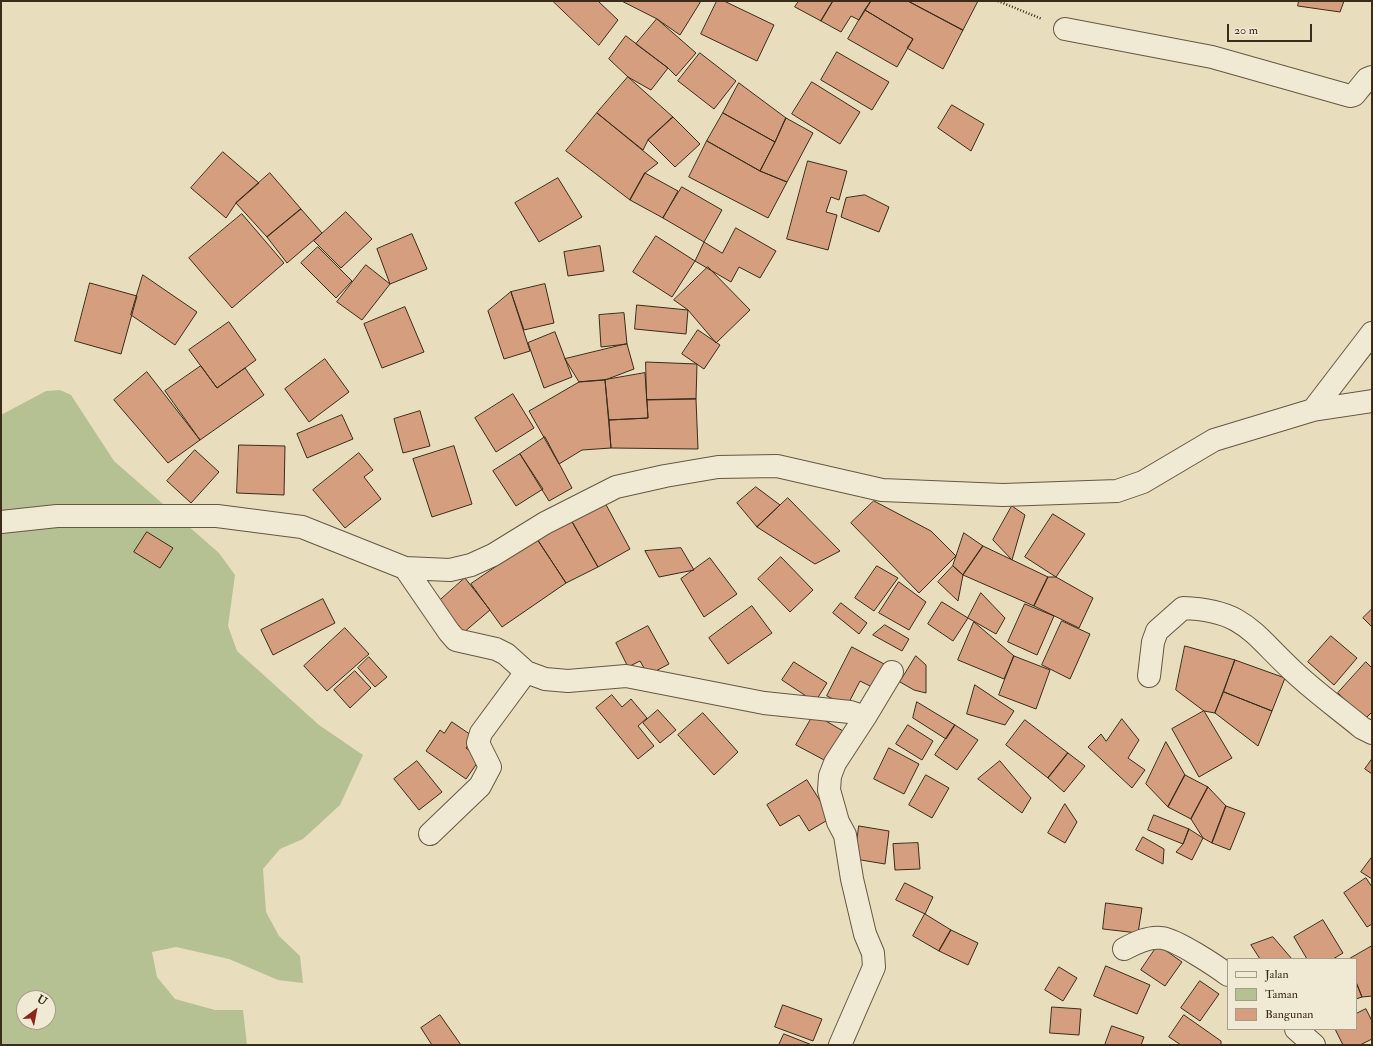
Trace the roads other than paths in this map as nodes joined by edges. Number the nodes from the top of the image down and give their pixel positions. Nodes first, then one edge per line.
1 (1065, 29) road end
2 (1372, 77) edge
3 (1372, 334) edge
4 (1372, 401) edge
5 (1313, 410) junction
6 (1, 522) edge
7 (405, 568) junction
8 (526, 672) junction
9 (892, 672) dead end
10 (1149, 676) dead end
11 (865, 717) junction
12 (1372, 733) edge
13 (430, 834) dead end
14 (1124, 949) dead end
15 (1227, 974) edge
16 (1297, 1030) edge
17 (840, 1045) edge
18 (1314, 1045) edge

1 - 2 street
3 - 5 street
4 - 5 street
5 - 7 street
6 - 7 street
7 - 8 street
8 - 11 street
8 - 13 street
9 - 11 street
10 - 12 street
11 - 17 street
14 - 15 street
16 - 18 street

